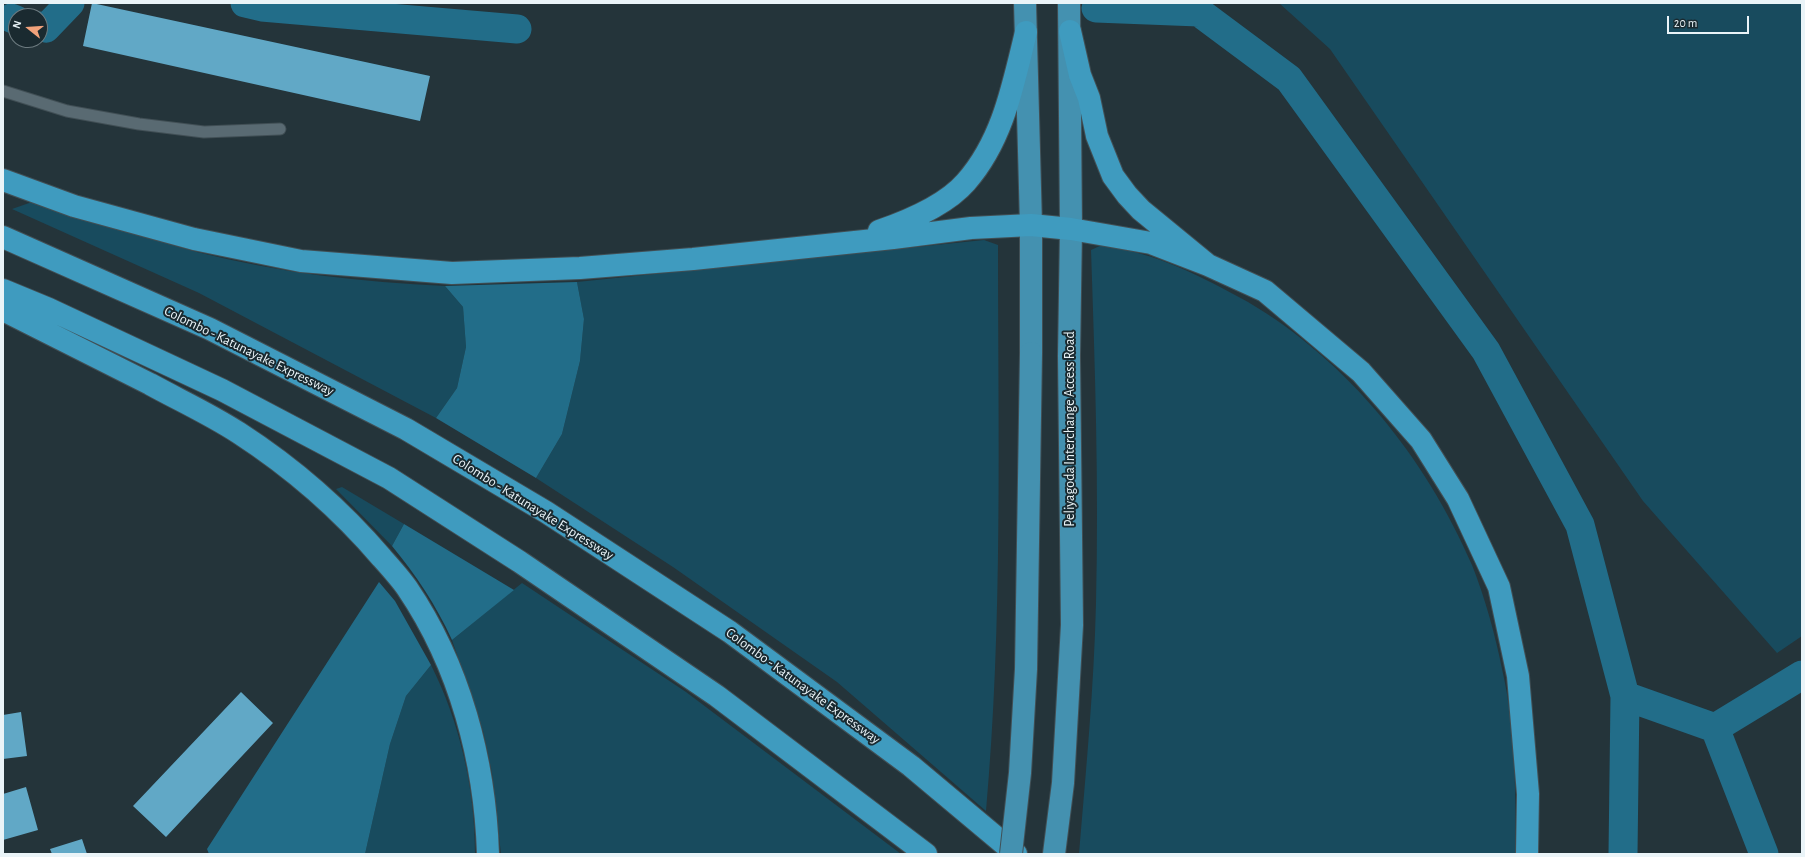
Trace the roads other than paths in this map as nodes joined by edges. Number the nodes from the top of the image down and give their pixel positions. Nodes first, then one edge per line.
1 (1025, 3) edge
2 (1069, 3) edge
3 (1070, 31) junction
4 (1026, 32) junction
5 (3, 91) edge
6 (280, 130) dead end
7 (3, 180) edge
8 (1031, 225) junction
9 (1072, 229) junction
10 (3, 237) edge
11 (824, 246) junction
12 (1208, 266) junction
13 (3, 290) edge
14 (3, 310) edge
15 (488, 854) edge
16 (926, 854) edge
17 (1011, 854) edge
18 (1016, 854) edge
19 (1054, 854) edge
20 (1527, 854) edge

1 - 4 highway
2 - 3 highway, Peliyagoda Interchange Access Road
3 - 9 highway, Peliyagoda Interchange Access Road
3 - 12 highway
4 - 8 highway
4 - 11 highway
5 - 6 lane
7 - 11 highway
8 - 9 highway
8 - 11 highway
8 - 17 highway, bridge
9 - 12 highway
9 - 19 highway, Peliyagoda Interchange Access Road
10 - 18 highway, Colombo - Katunayake Expressway
12 - 20 highway
13 - 16 highway
14 - 15 highway

